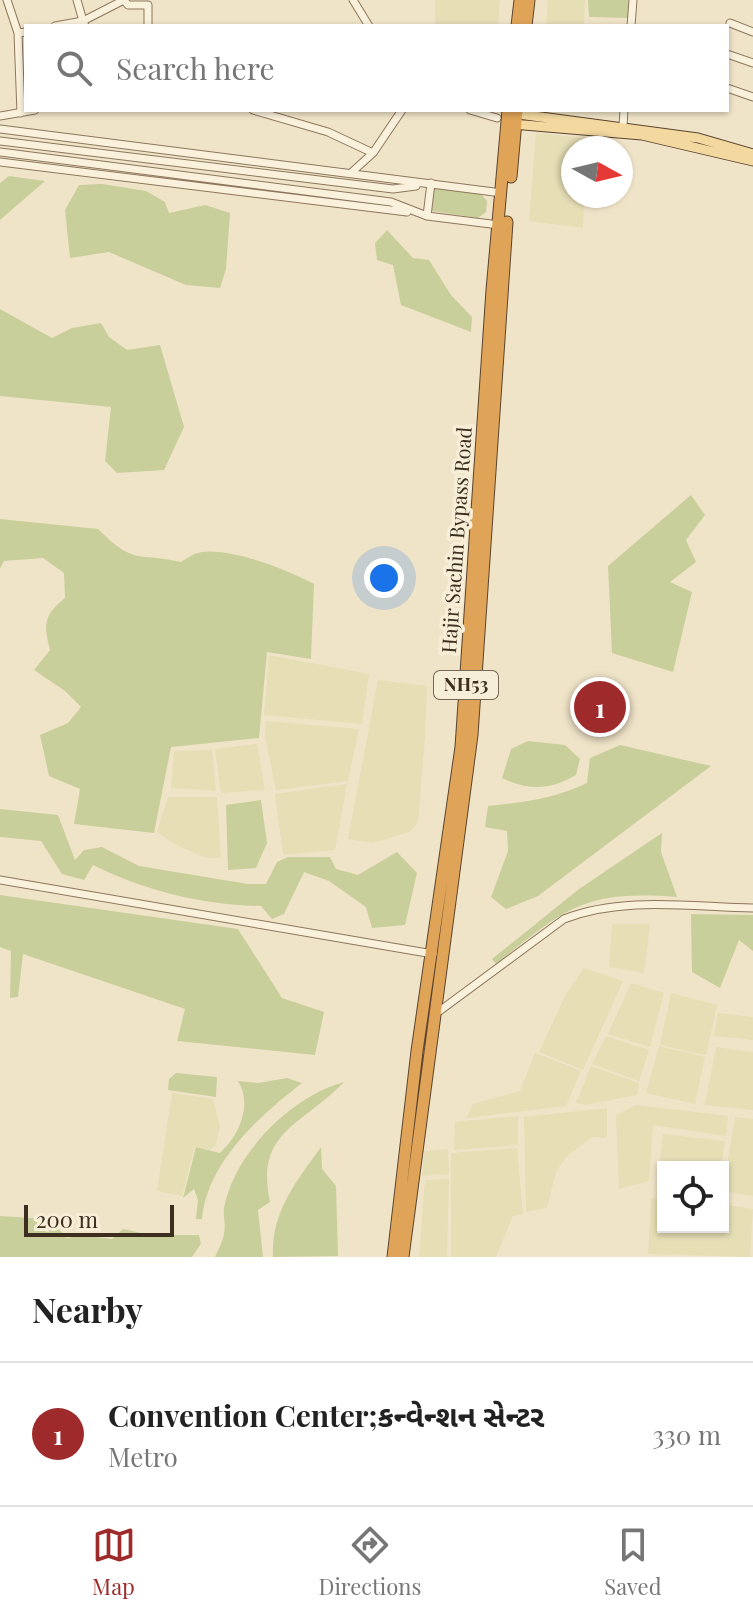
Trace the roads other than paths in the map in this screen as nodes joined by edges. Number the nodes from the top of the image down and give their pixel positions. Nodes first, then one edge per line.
1 (7, 0) edge
2 (77, 0) edge
3 (124, 0) edge
4 (353, 0) edge
5 (520, 0) edge
6 (529, 0) edge
7 (633, 0) edge
8 (84, 23) edge
9 (730, 23) dead end
10 (148, 24) edge
11 (368, 24) edge
12 (517, 24) edge
13 (526, 24) edge
14 (631, 24) edge
15 (753, 32) edge
16 (22, 33) edge
17 (729, 55) edge
18 (753, 63) edge
19 (729, 89) edge
20 (753, 97) edge
21 (26, 112) edge
22 (260, 112) edge
23 (401, 112) edge
24 (483, 112) edge
25 (624, 112) edge
26 (21, 113) junction
27 (0, 116) edge
28 (510, 116) edge
29 (623, 126) junction
30 (0, 129) edge
31 (0, 141) edge
32 (0, 152) edge
33 (373, 153) junction
34 (753, 154) edge
35 (753, 161) edge
36 (0, 162) edge
37 (352, 172) junction
38 (429, 184) junction
39 (502, 193) junction
40 (424, 215) junction
41 (499, 225) junction
42 (0, 880) edge
43 (753, 908) edge
44 (433, 954) junction
45 (434, 1015) junction
46 (393, 1257) edge
47 (403, 1257) edge

1 - 16 street
2 - 8 street
3 - 8 street
3 - 10 street
4 - 11 street
5 - 12 highway
6 - 13 highway
7 - 14 street
9 - 15 street
16 - 26 street
17 - 18 street
19 - 20 street
21 - 26 street
22 - 33 street
23 - 33 street
24 - 28 street
25 - 29 street
26 - 27 street
28 - 29 main road
28 - 35 main road
28 - 39 highway, Hajir Sachin Bypass Road / NH53
28 - 45 highway, NH53
29 - 34 main road
30 - 37 street
31 - 38 street
32 - 40 street
33 - 37 street
36 - 40 street
37 - 38 street
38 - 39 street
38 - 40 street
39 - 41 highway, Hajir Sachin Bypass Road / NH53
40 - 41 street
41 - 44 highway, Hajir Sachin Bypass Road / NH53
42 - 44 street
43 - 45 street
44 - 46 highway, Hajir Sachin Bypass Road / NH53
45 - 47 highway, NH53

